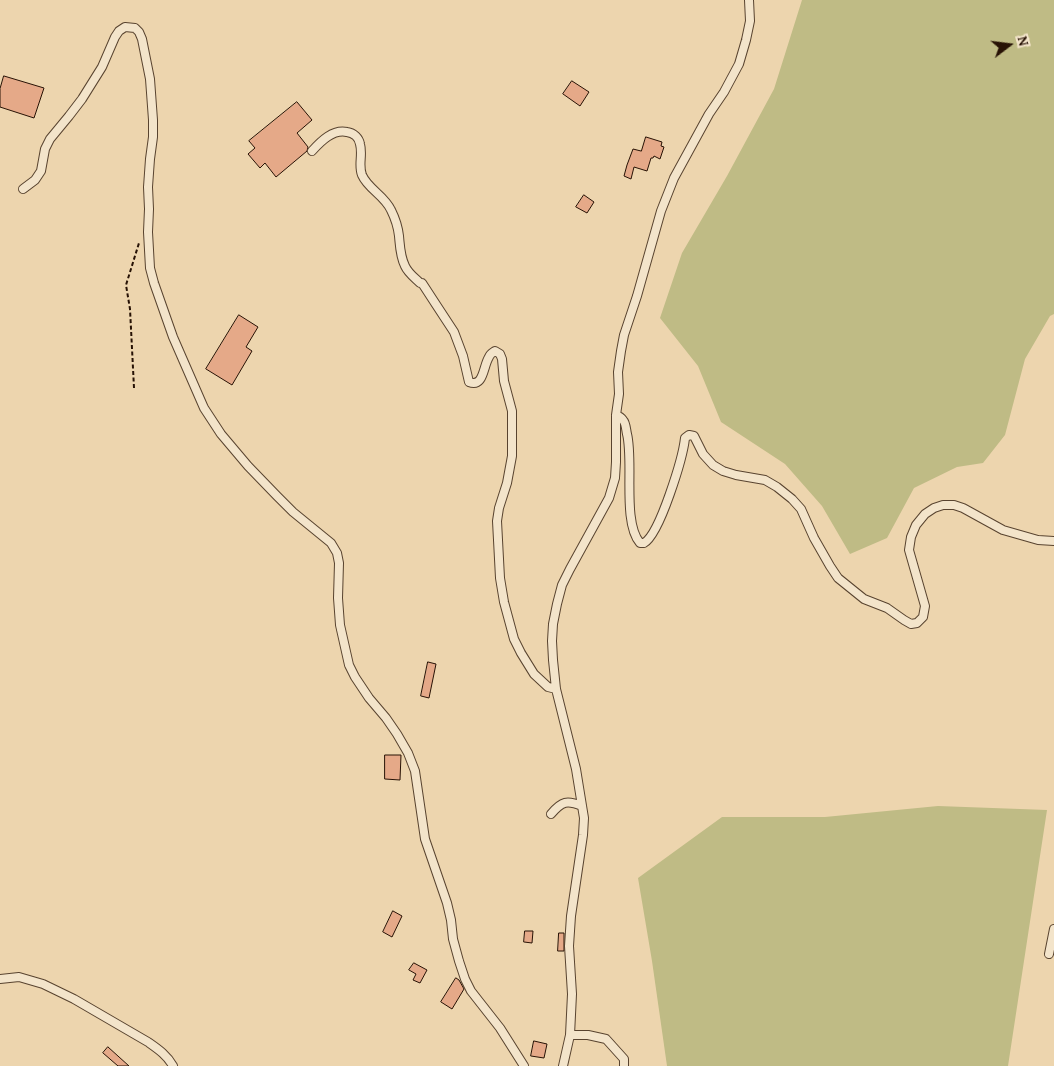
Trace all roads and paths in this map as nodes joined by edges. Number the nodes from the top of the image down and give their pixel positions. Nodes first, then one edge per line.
1 (749, 0) edge
2 (312, 151) dead end
3 (23, 189) dead end
4 (148, 232) junction
5 (134, 388) dead end
6 (616, 415) junction
7 (1054, 541) edge
8 (556, 689) junction
9 (582, 806) junction
10 (551, 814) dead end
11 (1054, 929) edge
12 (1048, 954) dead end
13 (0, 979) edge
14 (570, 1035) junction
15 (173, 1066) edge
16 (524, 1066) edge
17 (563, 1066) edge
18 (624, 1066) edge

1 - 6 street
2 - 8 street
3 - 4 street
4 - 5 path
4 - 16 street
6 - 7 street
6 - 8 street
8 - 9 street
9 - 10 street
9 - 14 street
11 - 12 street
13 - 15 street
14 - 17 street
14 - 18 street

